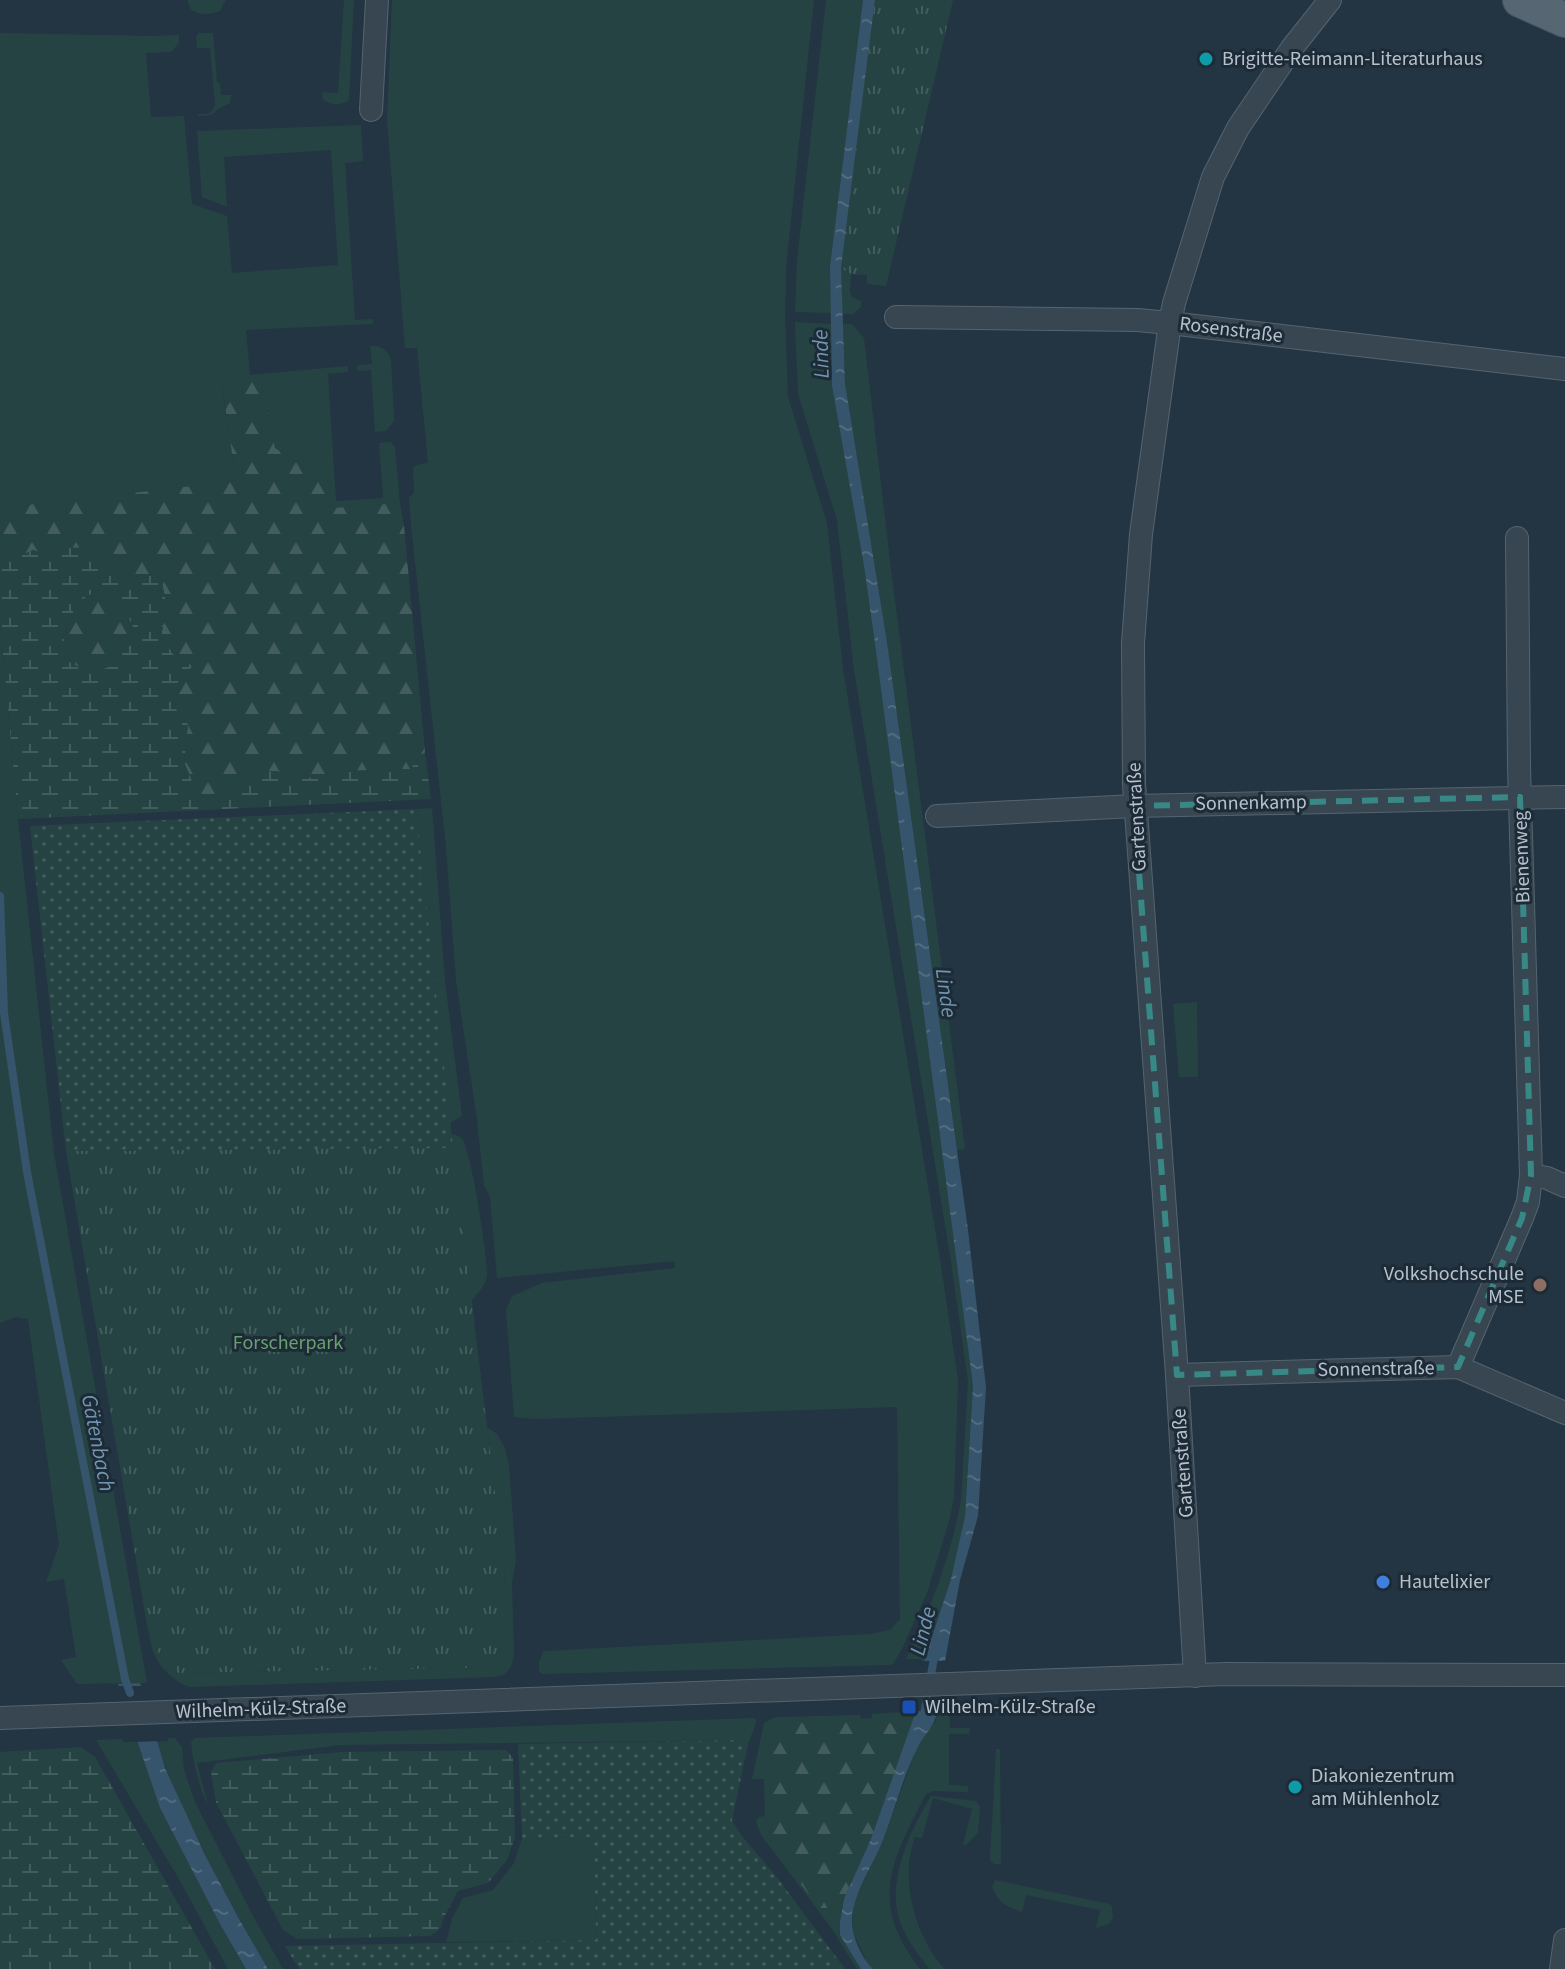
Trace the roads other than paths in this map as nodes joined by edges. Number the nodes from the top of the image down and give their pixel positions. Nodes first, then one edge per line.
1 (377, 0) edge
2 (1330, 0) edge
3 (1520, 0) edge
4 (1565, 20) edge
5 (371, 110) dead end
6 (896, 317) dead end
7 (1170, 323) junction
8 (1565, 369) edge
9 (1517, 538) dead end
10 (1520, 797) junction
11 (1565, 797) edge
12 (1134, 806) junction
13 (937, 816) dead end
14 (1531, 1175) junction
15 (1565, 1186) edge
16 (1458, 1367) junction
17 (1177, 1375) junction
18 (1565, 1413) edge
19 (1565, 1675) edge
20 (1195, 1676) junction
21 (0, 1718) edge
22 (1565, 1940) edge
23 (1561, 1969) edge

1 - 5 street
2 - 7 street, Gartenstraße
3 - 4 main road
6 - 7 street, Rosenstraße
7 - 8 street, Rosenstraße
7 - 12 street, Gartenstraße
9 - 10 street, Bienenweg
10 - 11 street, Sonnenkamp
10 - 12 street, Sonnenkamp
10 - 14 street, Bienenweg
12 - 13 street, Sonnenkamp
12 - 17 street, Gartenstraße
14 - 15 street
14 - 16 street, Bienenweg
16 - 17 street, Sonnenstraße
16 - 18 street, Sonnenstraße
17 - 20 street, Gartenstraße
19 - 20 street, Wilhelm-Külz-Straße
20 - 21 street, Wilhelm-Külz-Straße
22 - 23 street

